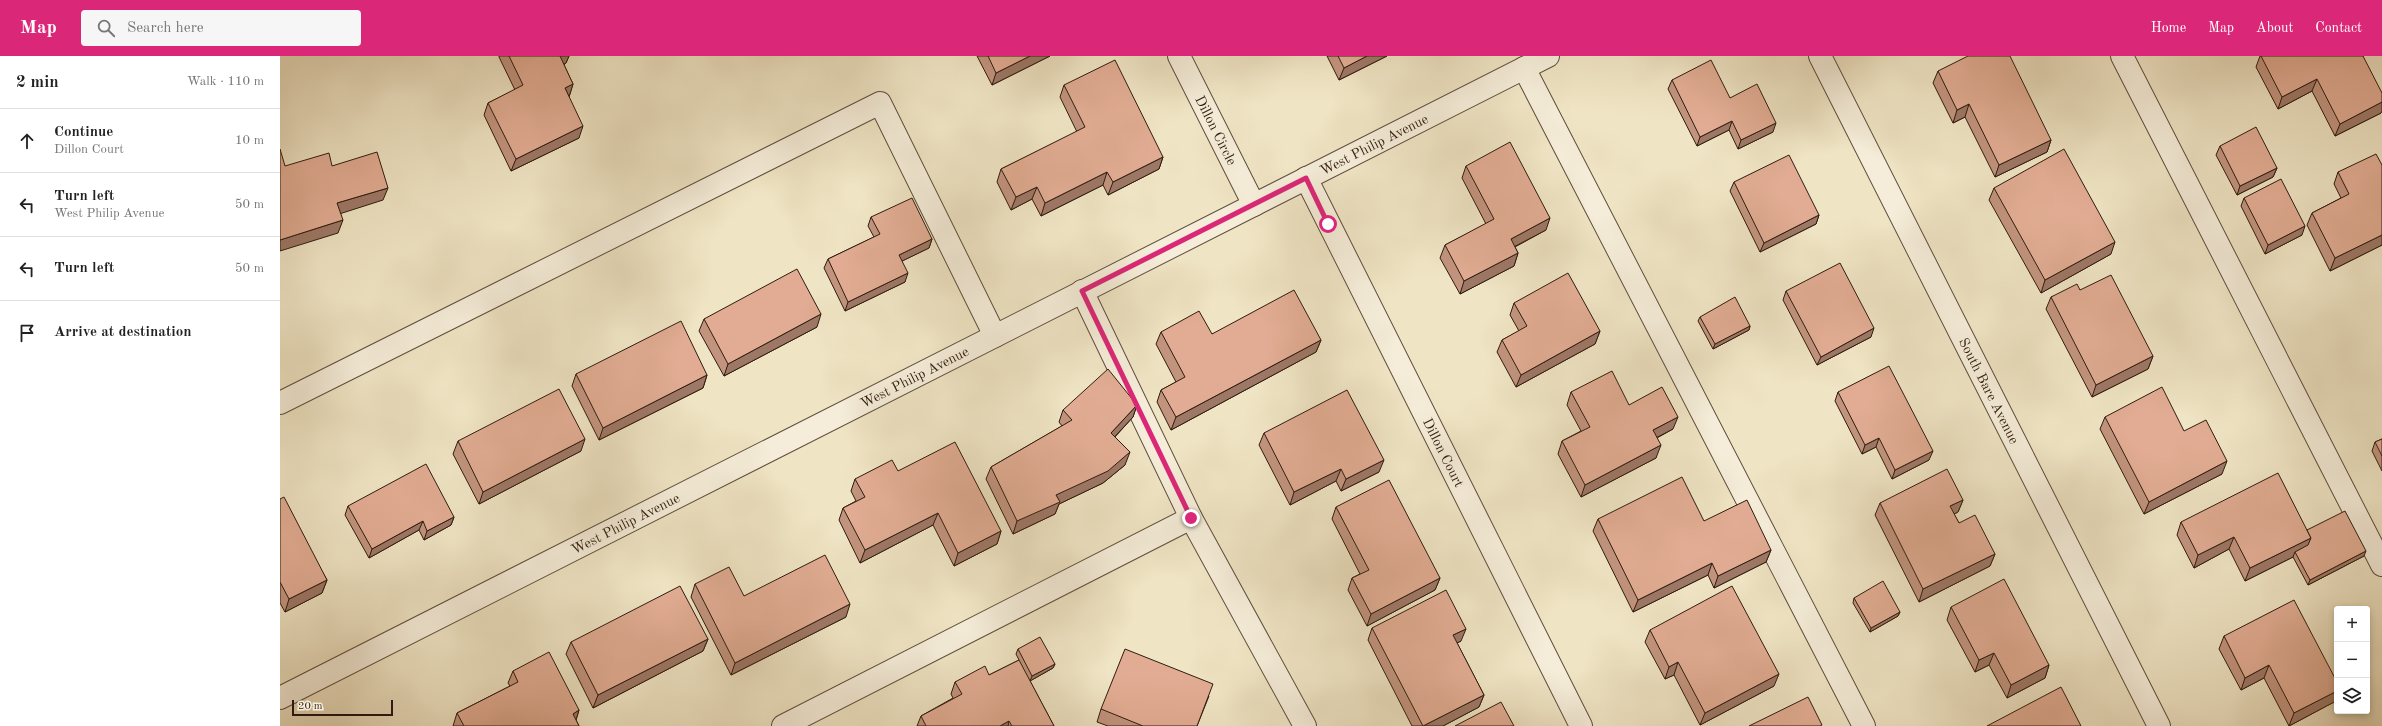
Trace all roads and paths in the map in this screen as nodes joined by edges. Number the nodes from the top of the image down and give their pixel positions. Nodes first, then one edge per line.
1 (1179, 56) edge
2 (1548, 56) edge
3 (1820, 56) edge
4 (2122, 56) edge
5 (1524, 68) junction
6 (1306, 178) junction
7 (1254, 205) junction
8 (1082, 291) junction
9 (995, 336) junction
10 (280, 403) edge
11 (1191, 518) junction
12 (2382, 565) edge
13 (280, 698) edge
14 (783, 726) edge
15 (1305, 726) edge
16 (1581, 726) edge
17 (1864, 726) edge
18 (2159, 726) edge

1 - 7 street, Dillon Circle
2 - 5 street, West Philip Avenue
3 - 18 street, South Bare Avenue
4 - 12 street
5 - 6 street, West Philip Avenue
5 - 17 street
6 - 7 street, West Philip Avenue
6 - 16 street, Dillon Court
7 - 8 street, West Philip Avenue
8 - 9 street, West Philip Avenue
8 - 11 street
9 - 10 street
9 - 13 street, West Philip Avenue
11 - 14 street
11 - 15 street

